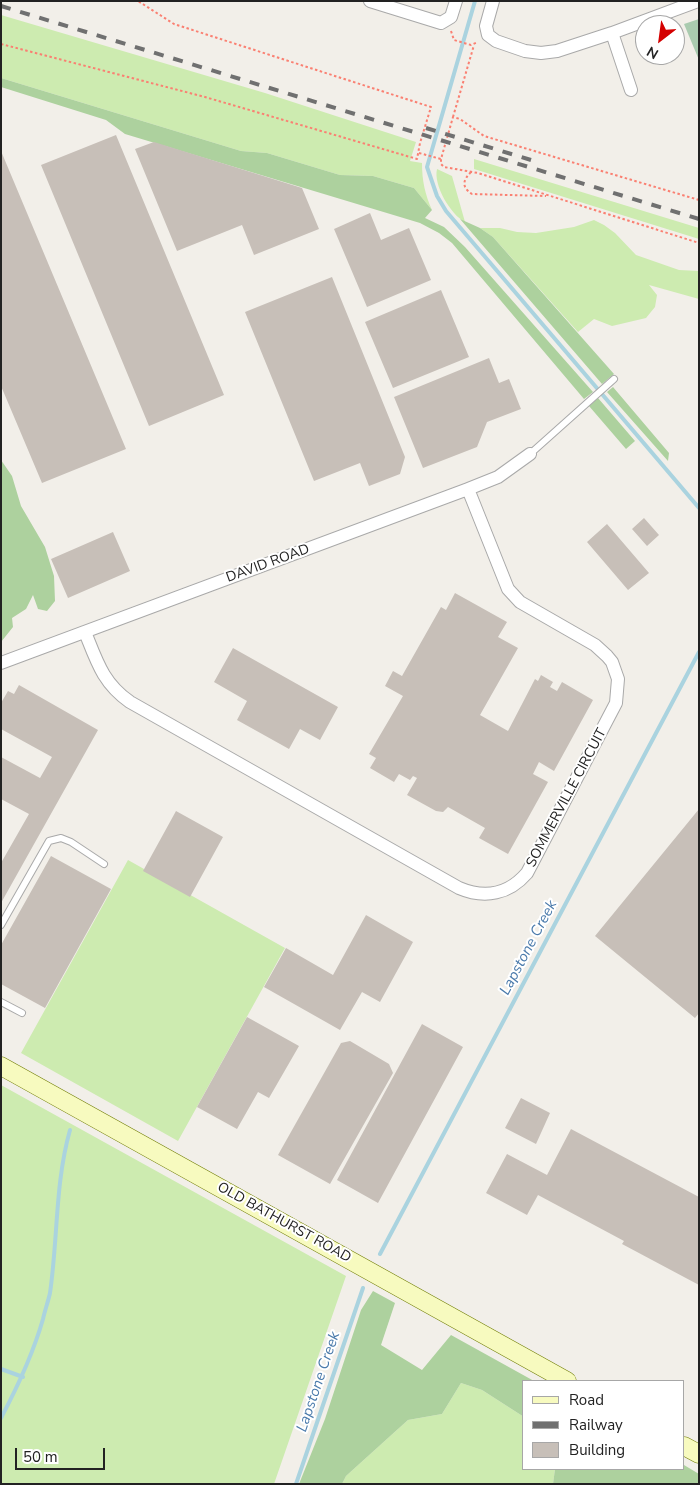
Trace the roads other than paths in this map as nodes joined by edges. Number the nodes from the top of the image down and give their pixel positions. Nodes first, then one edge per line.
1 (370, 1) edge
2 (456, 1) edge
3 (493, 1) edge
4 (698, 1) edge
5 (612, 34) junction
6 (631, 90) dead end
7 (614, 379) dead end
8 (530, 454) joint
9 (468, 489) junction
10 (85, 632) junction
11 (1, 664) edge
12 (104, 864) dead end
13 (1, 925) edge
14 (1, 1002) edge
15 (22, 1013) dead end
16 (1, 1066) edge
17 (565, 1380) edge
18 (685, 1447) edge
19 (699, 1454) edge

1 - 2 street
3 - 5 street
4 - 5 street
5 - 6 street
7 - 8 lane
8 - 9 street, DAVID ROAD
9 - 10 street, DAVID ROAD
9 - 10 street, SOMMERVILLE CIRCUIT
10 - 11 street, DAVID ROAD
12 - 13 lane
14 - 15 lane
16 - 17 main road, OLD BATHURST ROAD
18 - 19 main road

